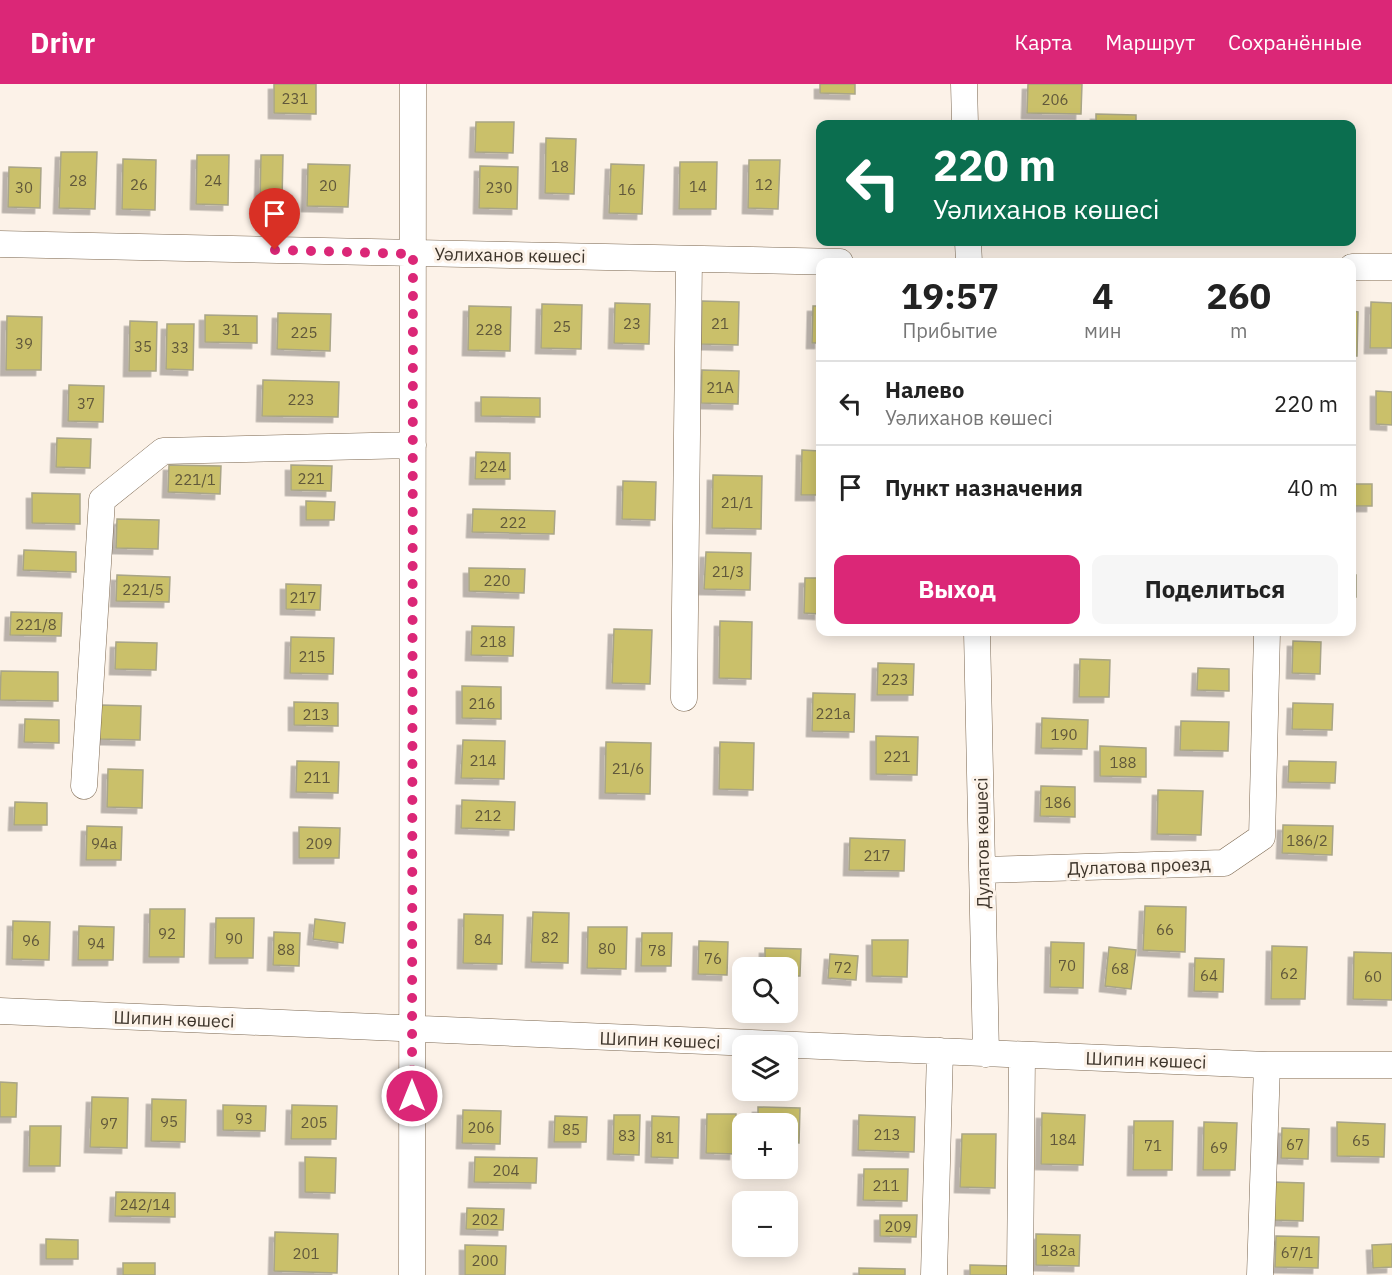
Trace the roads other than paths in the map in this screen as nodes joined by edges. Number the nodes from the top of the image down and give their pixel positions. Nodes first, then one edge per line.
1 (413, 84) edge
2 (964, 84) edge
3 (965, 120) edge
4 (0, 244) edge
5 (413, 254) junction
6 (689, 259) junction
7 (816, 262) edge
8 (1356, 267) edge
9 (1392, 267) edge
10 (412, 445) junction
11 (977, 636) edge
12 (1267, 636) edge
13 (684, 698) dead end
14 (84, 786) dead end
15 (982, 870) junction
16 (0, 1011) edge
17 (412, 1029) junction
18 (940, 1052) junction
19 (986, 1054) junction
20 (1022, 1055) junction
21 (1267, 1065) junction
22 (1392, 1065) edge
23 (412, 1275) edge
24 (933, 1275) edge
25 (1020, 1275) edge
26 (1260, 1275) edge

1 - 5 street
2 - 3 street
4 - 5 street, Уәлиханов көшесі
5 - 6 street, Уәлиханов көшесі
5 - 10 street
6 - 7 street, Уәлиханов көшесі
6 - 13 street
8 - 9 street
10 - 14 street
10 - 17 street
11 - 15 street, Дулатов көшесі
12 - 15 street, Дулатова проезд
15 - 19 street, Дулатов көшесі
16 - 17 street, Шипин көшесі
17 - 18 street, Шипин көшесі
17 - 23 street
18 - 19 street, Шипин көшесі
18 - 24 street
19 - 20 street, Шипин көшесі
20 - 21 street, Шипин көшесі
20 - 25 street
21 - 22 street, Шипин көшесі
21 - 26 street

